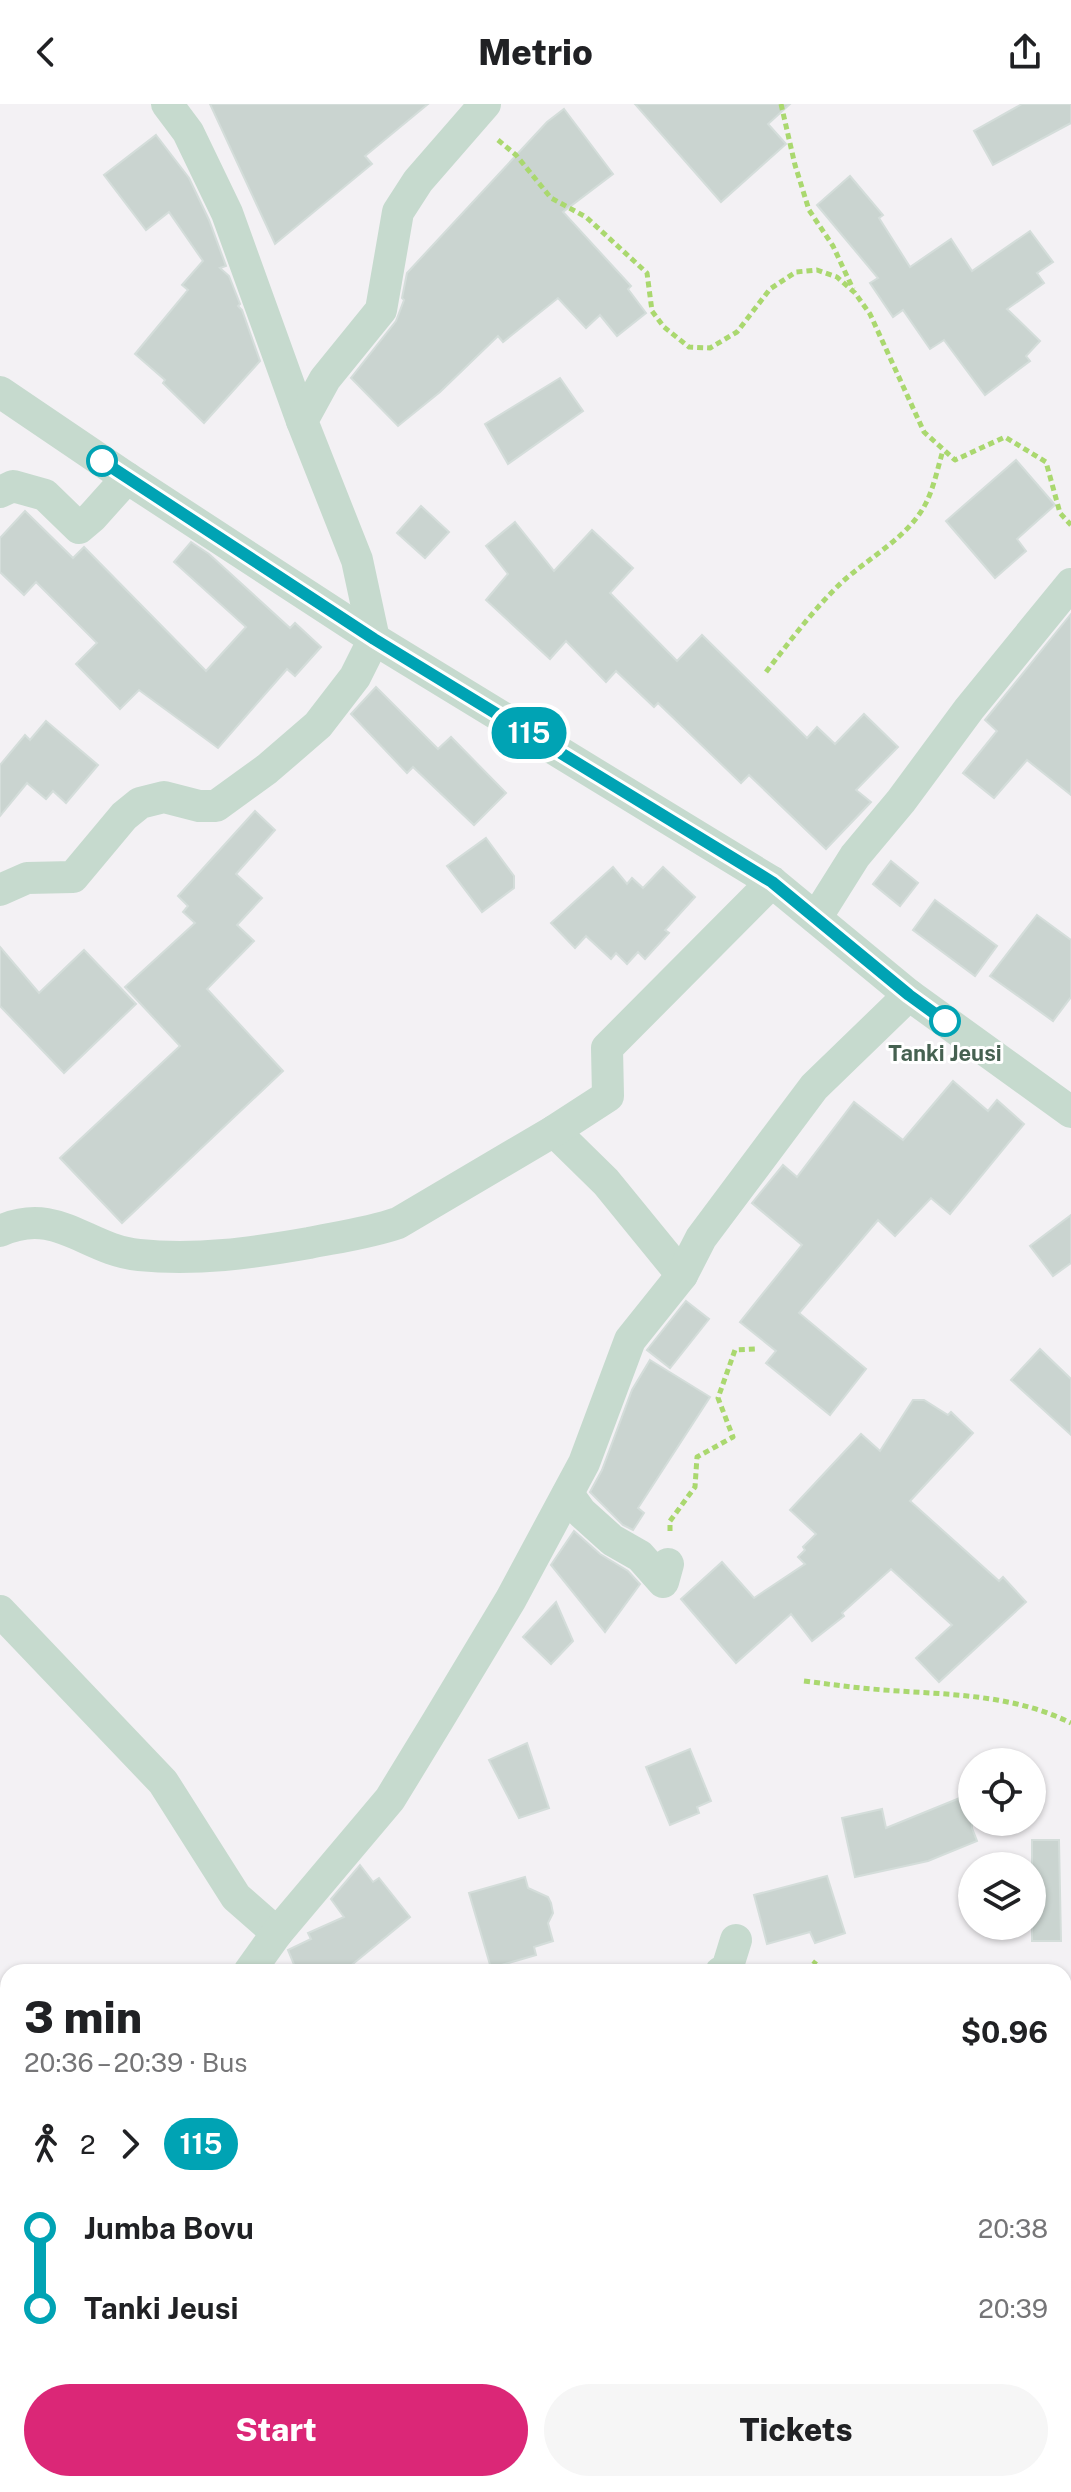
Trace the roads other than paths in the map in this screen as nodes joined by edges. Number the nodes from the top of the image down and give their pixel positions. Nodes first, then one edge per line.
1 (167, 104) edge
2 (479, 112) edge
3 (0, 392) edge
4 (302, 421) junction
5 (127, 478) junction
6 (0, 492) edge
7 (1071, 584) edge
8 (374, 639) junction
9 (772, 882) junction
10 (0, 890) edge
11 (816, 918) junction
12 (909, 995) junction
13 (1071, 1112) edge
14 (554, 1131) junction
15 (0, 1231) edge
16 (682, 1275) junction
17 (568, 1494) junction
18 (668, 1564) road end
19 (0, 1611) edge
20 (277, 1933) junction
21 (736, 1940) dead end
22 (255, 1964) edge
23 (729, 1964) edge

1 - 4 street
2 - 4 street
3 - 5 street
4 - 8 street
5 - 6 street
5 - 8 street
7 - 11 street
8 - 9 street
8 - 10 street
9 - 11 street
9 - 14 street
11 - 12 street
12 - 13 street
12 - 16 street
14 - 15 street
14 - 16 street
16 - 17 street
17 - 18 street
17 - 20 street
19 - 20 street
20 - 22 street
21 - 23 street

